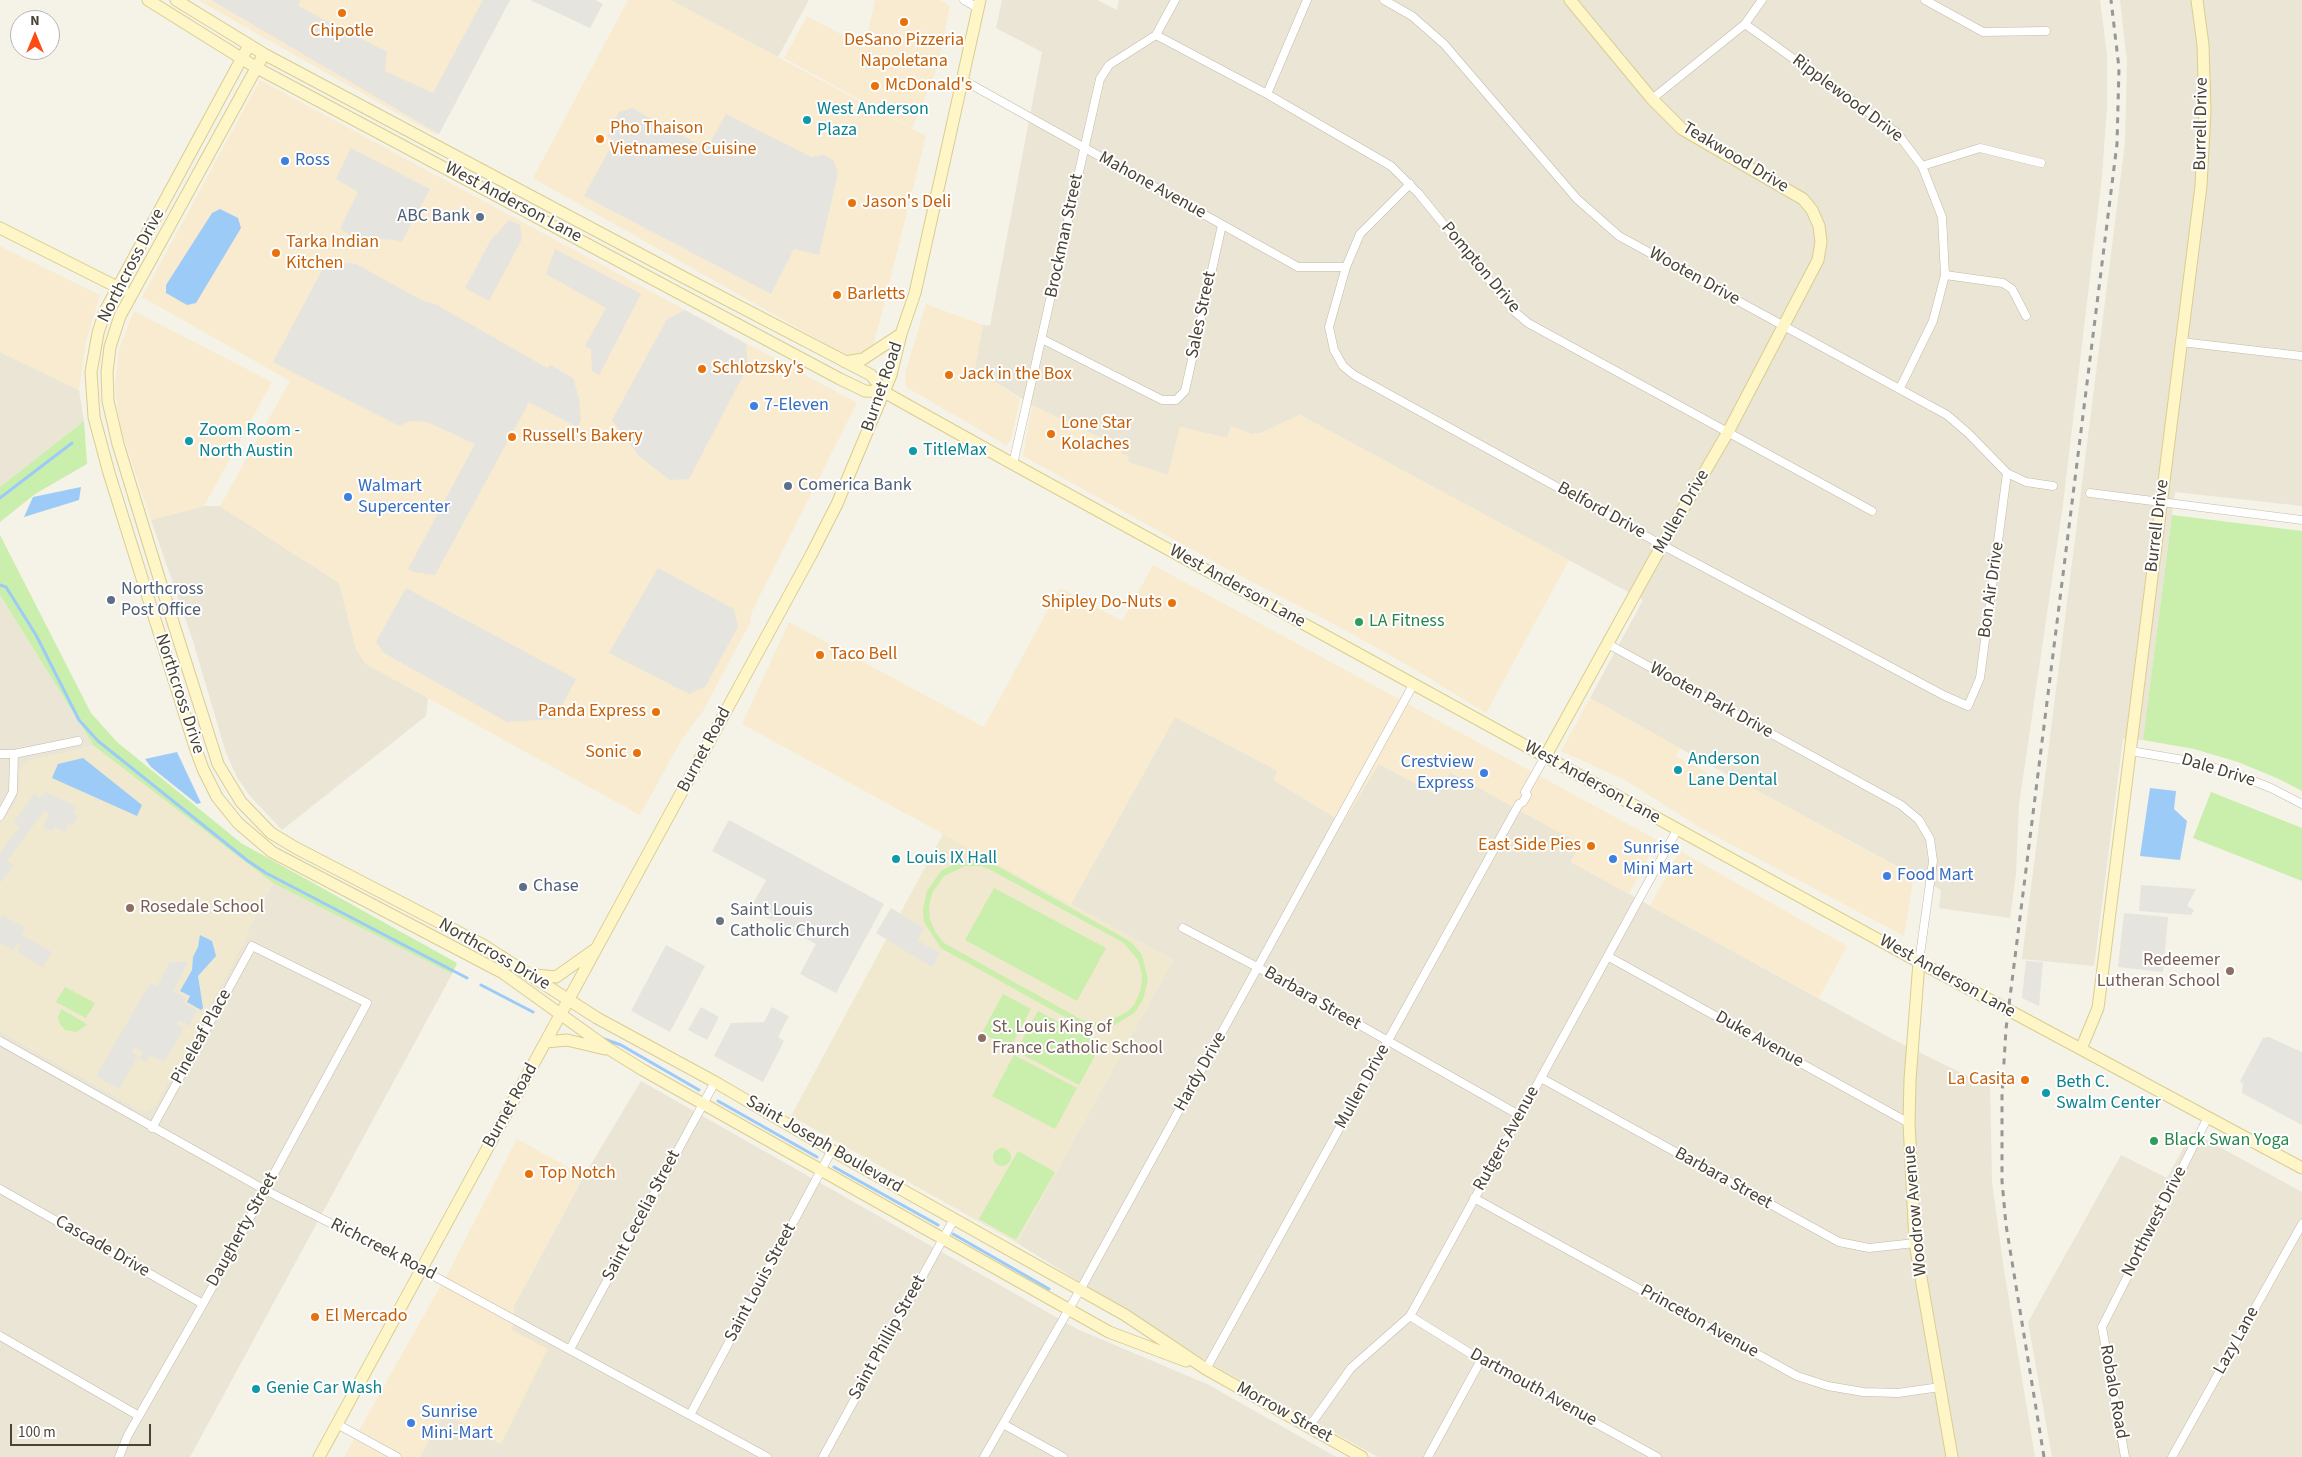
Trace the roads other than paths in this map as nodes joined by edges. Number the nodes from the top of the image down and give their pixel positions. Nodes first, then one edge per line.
1 (148, 0) edge
2 (176, 0) edge
3 (964, 0) edge
4 (1175, 0) edge
5 (1306, 0) edge
6 (1384, 0) edge
7 (1572, 0) edge
8 (1762, 0) edge
9 (1924, 0) edge
10 (2197, 0) edge
11 (979, 4) edge
12 (1745, 24) junction
13 (2046, 31) dead end
14 (1156, 35) junction
15 (249, 45) junction
16 (264, 54) junction
17 (242, 59) junction
18 (257, 68) junction
19 (963, 80) junction
20 (1267, 94) junction
21 (1652, 100) junction
22 (344, 114) junction
23 (416, 134) junction
24 (1084, 148) junction
25 (2041, 163) dead end
26 (471, 164) junction
27 (1922, 166) junction
28 (178, 178) junction
29 (464, 178) junction
30 (193, 184) junction
31 (1410, 184) junction
32 (1222, 226) junction
33 (1819, 226) joint
34 (0, 228) edge
35 (1346, 266) junction
36 (675, 273) junction
37 (1945, 275) junction
38 (662, 283) junction
39 (118, 288) junction
40 (674, 289) junction
41 (131, 295) junction
42 (2026, 316) dead end
43 (1785, 326) junction
44 (901, 334) junction
45 (1042, 339) junction
46 (2181, 342) junction
47 (2302, 356) edge
48 (845, 362) junction
49 (1900, 388) junction
50 (884, 392) junction
51 (1728, 432) junction
52 (1013, 464) junction
53 (125, 467) junction
54 (109, 473) junction
55 (2007, 473) junction
56 (2053, 486) dead end
57 (2090, 493) dead end
58 (2161, 503) junction
59 (1872, 511) dead end
60 (2302, 520) edge
61 (1662, 545) junction
62 (1608, 644) junction
63 (188, 672) junction
64 (173, 677) junction
65 (1413, 685) junction
66 (1968, 706) joint
67 (78, 740) dead end
68 (2131, 750) junction
69 (0, 754) edge
70 (14, 754) junction
71 (1544, 757) junction
72 (2302, 804) edge
73 (0, 816) edge
74 (1677, 830) junction
75 (296, 848) junction
76 (298, 867) junction
77 (401, 902) junction
78 (393, 916) junction
79 (1183, 928) dead end
80 (252, 946) joint
81 (599, 946) junction
82 (1608, 957) junction
83 (1919, 962) junction
84 (1259, 968) junction
85 (530, 974) junction
86 (569, 999) junction
87 (561, 1014) junction
88 (0, 1041) edge
89 (546, 1042) junction
90 (1388, 1042) junction
91 (609, 1049) junction
92 (2081, 1049) junction
93 (1541, 1078) junction
94 (715, 1082) junction
95 (703, 1104) junction
96 (1520, 1115) junction
97 (2208, 1117) junction
98 (1909, 1123) junction
99 (152, 1128) junction
100 (832, 1150) junction
101 (2302, 1168) edge
102 (821, 1172) junction
103 (0, 1189) edge
104 (265, 1190) junction
105 (1474, 1198) junction
106 (954, 1219) junction
107 (2302, 1224) edge
108 (942, 1240) junction
109 (1915, 1243) junction
110 (421, 1269) junction
111 (1079, 1291) junction
112 (203, 1304) junction
113 (1068, 1310) junction
114 (1410, 1316) junction
115 (2102, 1327) joint
116 (0, 1336) edge
117 (570, 1350) junction
118 (1481, 1360) junction
119 (1206, 1369) junction
120 (1940, 1387) junction
121 (690, 1415) junction
122 (139, 1416) junction
123 (337, 1424) junction
124 (1003, 1424) junction
125 (1309, 1426) junction
126 (119, 1457) edge
127 (319, 1457) edge
128 (397, 1457) edge
129 (767, 1457) edge
130 (823, 1457) edge
131 (984, 1457) edge
132 (1063, 1457) edge
133 (1362, 1457) edge
134 (1428, 1457) edge
135 (1657, 1457) edge
136 (1952, 1457) edge
137 (2125, 1457) edge
138 (2172, 1457) edge

1 - 17 street, West Anderson Lane
2 - 15 street, West Anderson Lane
3 - 11 street
4 - 14 street
5 - 20 street
6 - 43 street, Wooten Drive
7 - 21 street, Teakwood Drive
8 - 12 street
9 - 13 street
10 - 46 street, Burrell Drive
11 - 19 street, Burnet Road
12 - 21 street
12 - 27 street, Ripplewood Drive
14 - 20 street, Pompton Drive
14 - 24 street, Brockman Street
15 - 16 street, West Anderson Lane
15 - 17 street, Northcross Drive
16 - 18 street, Northcross Drive
16 - 23 street, West Anderson Lane
17 - 18 street, West Anderson Lane
17 - 28 street, Northcross Drive
18 - 22 street, West Anderson Lane
18 - 30 street, Northcross Drive
19 - 24 street, Mahone Avenue
19 - 44 street, Burnet Road
20 - 31 street, Pompton Drive
21 - 33 street, Teakwood Drive
22 - 23 street
22 - 29 street, West Anderson Lane
23 - 26 street, West Anderson Lane
24 - 32 street, Mahone Avenue
24 - 45 street, Brockman Street
25 - 27 street
26 - 29 street
26 - 36 street, West Anderson Lane
27 - 37 street, Ripplewood Drive
28 - 30 street
28 - 39 street, Northcross Drive
29 - 38 street, West Anderson Lane
30 - 41 street, Northcross Drive
31 - 35 street
31 - 51 street, Pompton Drive
32 - 35 street, Mahone Avenue
32 - 45 street, Sales Street
33 - 43 street, Mullen Drive
34 - 39 street
35 - 61 street, Belford Drive
36 - 38 street
36 - 40 street
36 - 48 street, West Anderson Lane
37 - 42 street
37 - 49 street, Ripplewood Drive
38 - 40 street, West Anderson Lane
39 - 41 street
39 - 54 street, Northcross Drive
40 - 50 street, West Anderson Lane
41 - 53 street, Northcross Drive
43 - 49 street, Wooten Drive
43 - 51 street, Mullen Drive
44 - 48 street
44 - 50 street, Burnet Road
45 - 52 street, Brockman Street
46 - 47 street
46 - 58 street, Burrell Drive
48 - 50 street, West Anderson Lane
49 - 55 street, Wooten Drive
50 - 52 street, West Anderson Lane
50 - 81 street, Burnet Road
51 - 59 street, Pompton Drive
51 - 61 street, Mullen Drive
52 - 65 street, West Anderson Lane
53 - 54 street
53 - 63 street, Northcross Drive
54 - 64 street, Northcross Drive
55 - 56 street, Wooten Drive
55 - 66 street, Bon Air Drive
57 - 58 street
58 - 60 street
58 - 68 street, Burrell Drive
61 - 62 street, Mullen Drive
61 - 66 street, Belford Drive
62 - 71 street, Mullen Drive
62 - 83 street, Wooten Park Drive
63 - 64 street
63 - 75 street, Northcross Drive
64 - 76 street, Northcross Drive
65 - 71 street, West Anderson Lane
65 - 84 street, Hardy Drive
67 - 70 street
68 - 72 street, Dale Drive
68 - 92 street, Burrell Drive
69 - 70 street
70 - 73 street
71 - 74 street, West Anderson Lane
71 - 90 street, Mullen Drive
74 - 82 street, Rutgers Avenue
74 - 83 street, West Anderson Lane
75 - 76 street
75 - 77 street, Northcross Drive
76 - 78 street, Northcross Drive
77 - 78 street
77 - 85 street, Northcross Drive
78 - 87 street, Northcross Drive
79 - 84 street, Barbara Street
80 - 99 street, Pineleaf Place
80 - 104 street, Daugherty Street
81 - 85 street
81 - 86 street, Burnet Road
82 - 93 street, Rutgers Avenue
82 - 98 street, Duke Avenue
83 - 92 street, West Anderson Lane
83 - 98 street, Woodrow Avenue
84 - 90 street, Barbara Street
84 - 111 street, Hardy Drive
85 - 86 street, Northcross Drive
86 - 87 street, Burnet Road
86 - 94 street, Saint Joseph Boulevard
87 - 89 street, Burnet Road
87 - 91 street, Saint Joseph Boulevard
88 - 99 street, Richcreek Road
89 - 91 street
89 - 110 street, Burnet Road
90 - 96 street, Barbara Street
90 - 119 street, Mullen Drive
91 - 95 street, Saint Joseph Boulevard
92 - 97 street, West Anderson Lane
93 - 96 street, Rutgers Avenue
93 - 109 street, Barbara Street
94 - 95 street, Saint Cecelia Street
94 - 100 street, Saint Joseph Boulevard
95 - 102 street, Saint Joseph Boulevard
95 - 117 street, Saint Cecelia Street
96 - 105 street, Rutgers Avenue
97 - 101 street, West Anderson Lane
97 - 115 street, Northwest Drive
98 - 109 street, Woodrow Avenue
99 - 104 street, Richcreek Road
100 - 102 street, Saint Louis Street
100 - 106 street, Saint Joseph Boulevard
102 - 108 street, Saint Joseph Boulevard
102 - 121 street, Saint Louis Street
103 - 112 street, Cascade Drive
104 - 110 street, Richcreek Road
104 - 112 street, Daugherty Street
105 - 114 street, Rutgers Avenue
105 - 120 street, Princeton Avenue
106 - 108 street, Saint Phillip Street
106 - 111 street, Saint Joseph Boulevard
107 - 138 street, Lazy Lane
108 - 113 street, Saint Joseph Boulevard
108 - 130 street, Saint Phillip Street
109 - 120 street, Woodrow Avenue
110 - 117 street, Richcreek Road
110 - 123 street, Burnet Road
111 - 113 street, Hardy Drive
111 - 119 street, Morrow Street
112 - 122 street, Daugherty Street
113 - 119 street, Morrow Street
113 - 124 street, Hardy Drive
114 - 118 street, Dartmouth Avenue
114 - 125 street, Rutgers Avenue
115 - 137 street, Robalo Road
116 - 122 street
117 - 121 street, Richcreek Road
118 - 134 street
118 - 135 street, Dartmouth Avenue
119 - 125 street, Morrow Street
120 - 136 street, Woodrow Avenue
121 - 129 street, Richcreek Road
122 - 126 street, Daugherty Street
123 - 127 street, Burnet Road
123 - 128 street
124 - 131 street, Hardy Drive
124 - 132 street
125 - 133 street, Morrow Street

